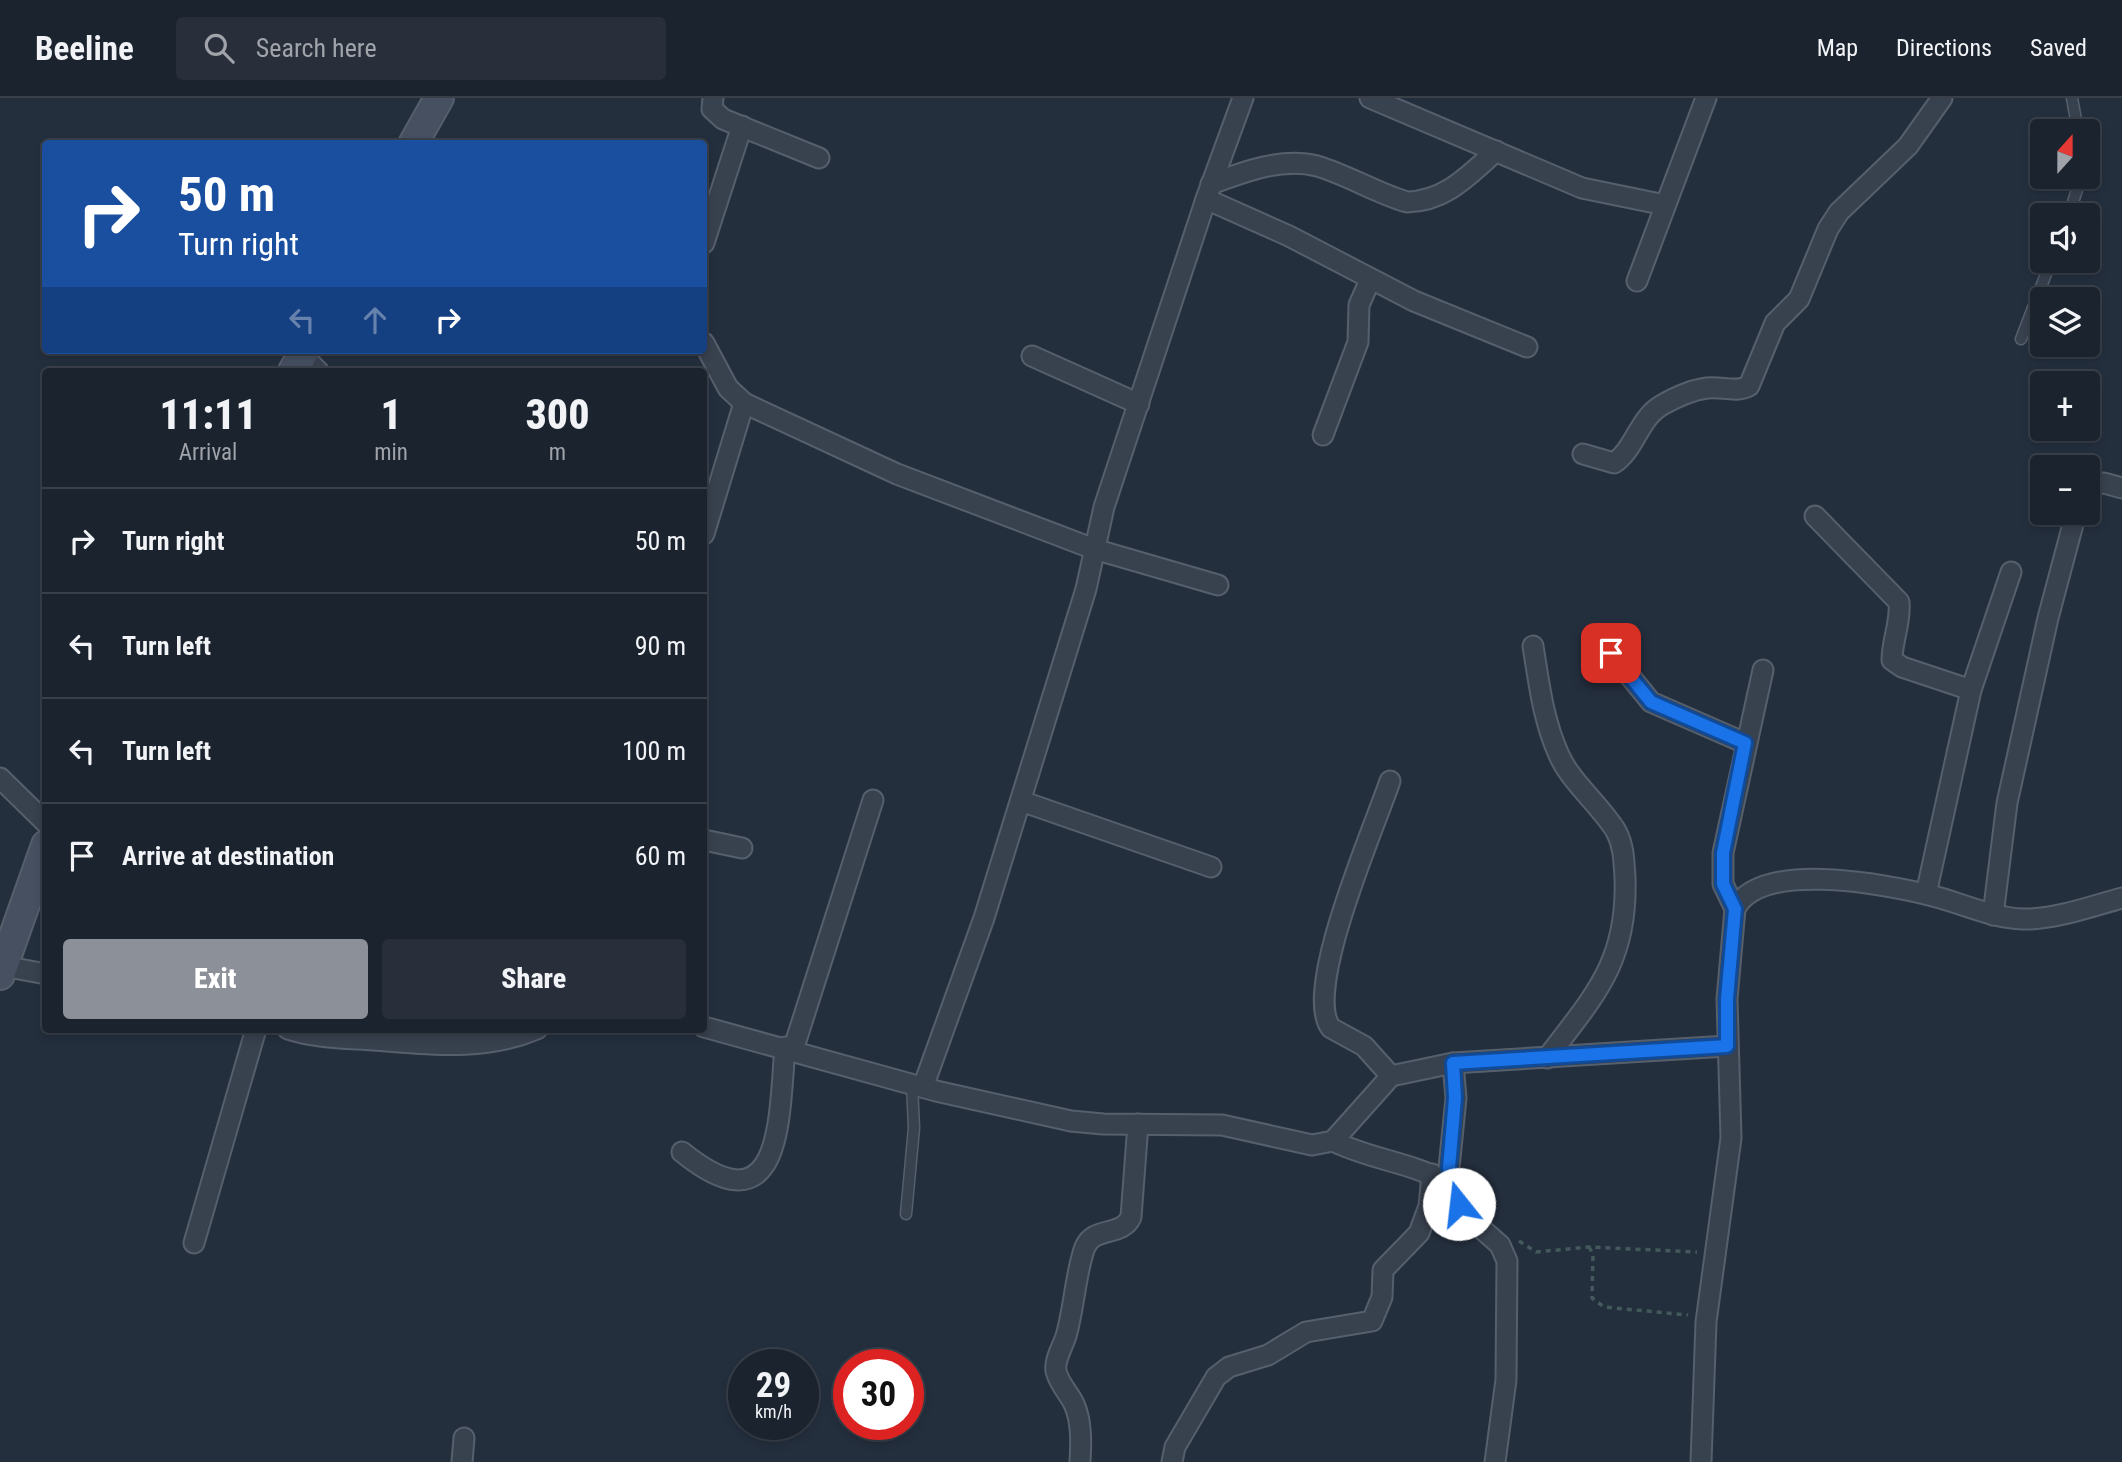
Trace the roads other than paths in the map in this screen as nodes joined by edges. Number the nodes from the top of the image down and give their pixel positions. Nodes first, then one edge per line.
1 (439, 98) edge
2 (713, 98) edge
3 (1243, 98) edge
4 (1370, 98) edge
5 (1706, 98) edge
6 (1942, 98) edge
7 (2072, 98) edge
8 (2076, 119) edge
9 (742, 127) junction
10 (415, 140) edge
11 (1496, 151) junction
12 (819, 158) dead end
13 (1209, 192) junction
14 (1665, 205) junction
15 (707, 234) edge
16 (2046, 273) edge
17 (1370, 280) junction
18 (1637, 281) dead end
19 (2021, 340) dead end
20 (1527, 347) dead end
21 (707, 349) edge
22 (1032, 355) dead end
23 (744, 403) junction
24 (1139, 404) junction
25 (1323, 435) dead end
26 (1583, 454) dead end
27 (2100, 482) edge
28 (2122, 488) edge
29 (1815, 516) dead end
30 (707, 524) edge
31 (2073, 525) edge
32 (1094, 549) junction
33 (2011, 572) dead end
34 (1218, 585) dead end
35 (1533, 646) dead end
36 (1611, 653) dead end
37 (1763, 670) dead end
38 (1971, 690) junction
39 (1745, 743) junction
40 (0, 778) edge
41 (1390, 782) dead end
42 (873, 800) dead end
43 (1021, 801) junction
44 (42, 818) edge
45 (707, 841) edge
46 (742, 848) dead end
47 (42, 856) edge
48 (1210, 867) dead end
49 (1926, 894) junction
50 (2122, 898) edge
51 (1735, 909) junction
52 (1993, 915) junction
53 (1, 971) edge
54 (42, 974) edge
55 (707, 1028) edge
56 (255, 1033) edge
57 (306, 1033) edge
58 (525, 1033) edge
59 (1727, 1046) junction
60 (789, 1049) junction
61 (1547, 1058) junction
62 (1453, 1063) junction
63 (1391, 1076) junction
64 (918, 1086) junction
65 (1138, 1124) junction
66 (1333, 1140) junction
67 (682, 1152) dead end
68 (1432, 1174) junction
69 (1454, 1187) junction
70 (906, 1214) dead end
71 (194, 1243) dead end
72 (464, 1438) dead end
73 (462, 1462) edge
74 (1080, 1462) edge
75 (1172, 1462) edge
76 (1495, 1462) edge
77 (1700, 1462) edge

1 - 10 main road
2 - 9 street
3 - 13 street
4 - 11 street
5 - 14 street
6 - 26 street
7 - 8 lane
9 - 12 street
9 - 15 street
11 - 13 street
11 - 14 street
13 - 17 street
13 - 24 street
14 - 18 street
16 - 19 lane
17 - 20 street
17 - 25 street
21 - 23 street
22 - 24 street
23 - 30 street
23 - 32 street
24 - 32 street
27 - 28 street
29 - 38 street
31 - 52 street
32 - 34 street
32 - 43 street
33 - 38 street
35 - 61 street
36 - 39 street
37 - 39 street
38 - 49 street
39 - 51 street
40 - 44 street
41 - 63 street
42 - 60 street
43 - 48 street
43 - 64 street
45 - 46 street
47 - 53 main road
49 - 51 street
49 - 52 street
50 - 52 street
51 - 59 street
53 - 54 street
55 - 60 street
56 - 71 street
57 - 58 street
59 - 61 street
59 - 77 street
60 - 64 street
60 - 67 street
61 - 62 street
62 - 63 street
62 - 69 street
63 - 66 street
64 - 65 street
64 - 70 lane
65 - 66 street
65 - 74 street
66 - 68 street
68 - 69 street
68 - 75 street
69 - 76 street
72 - 73 street

